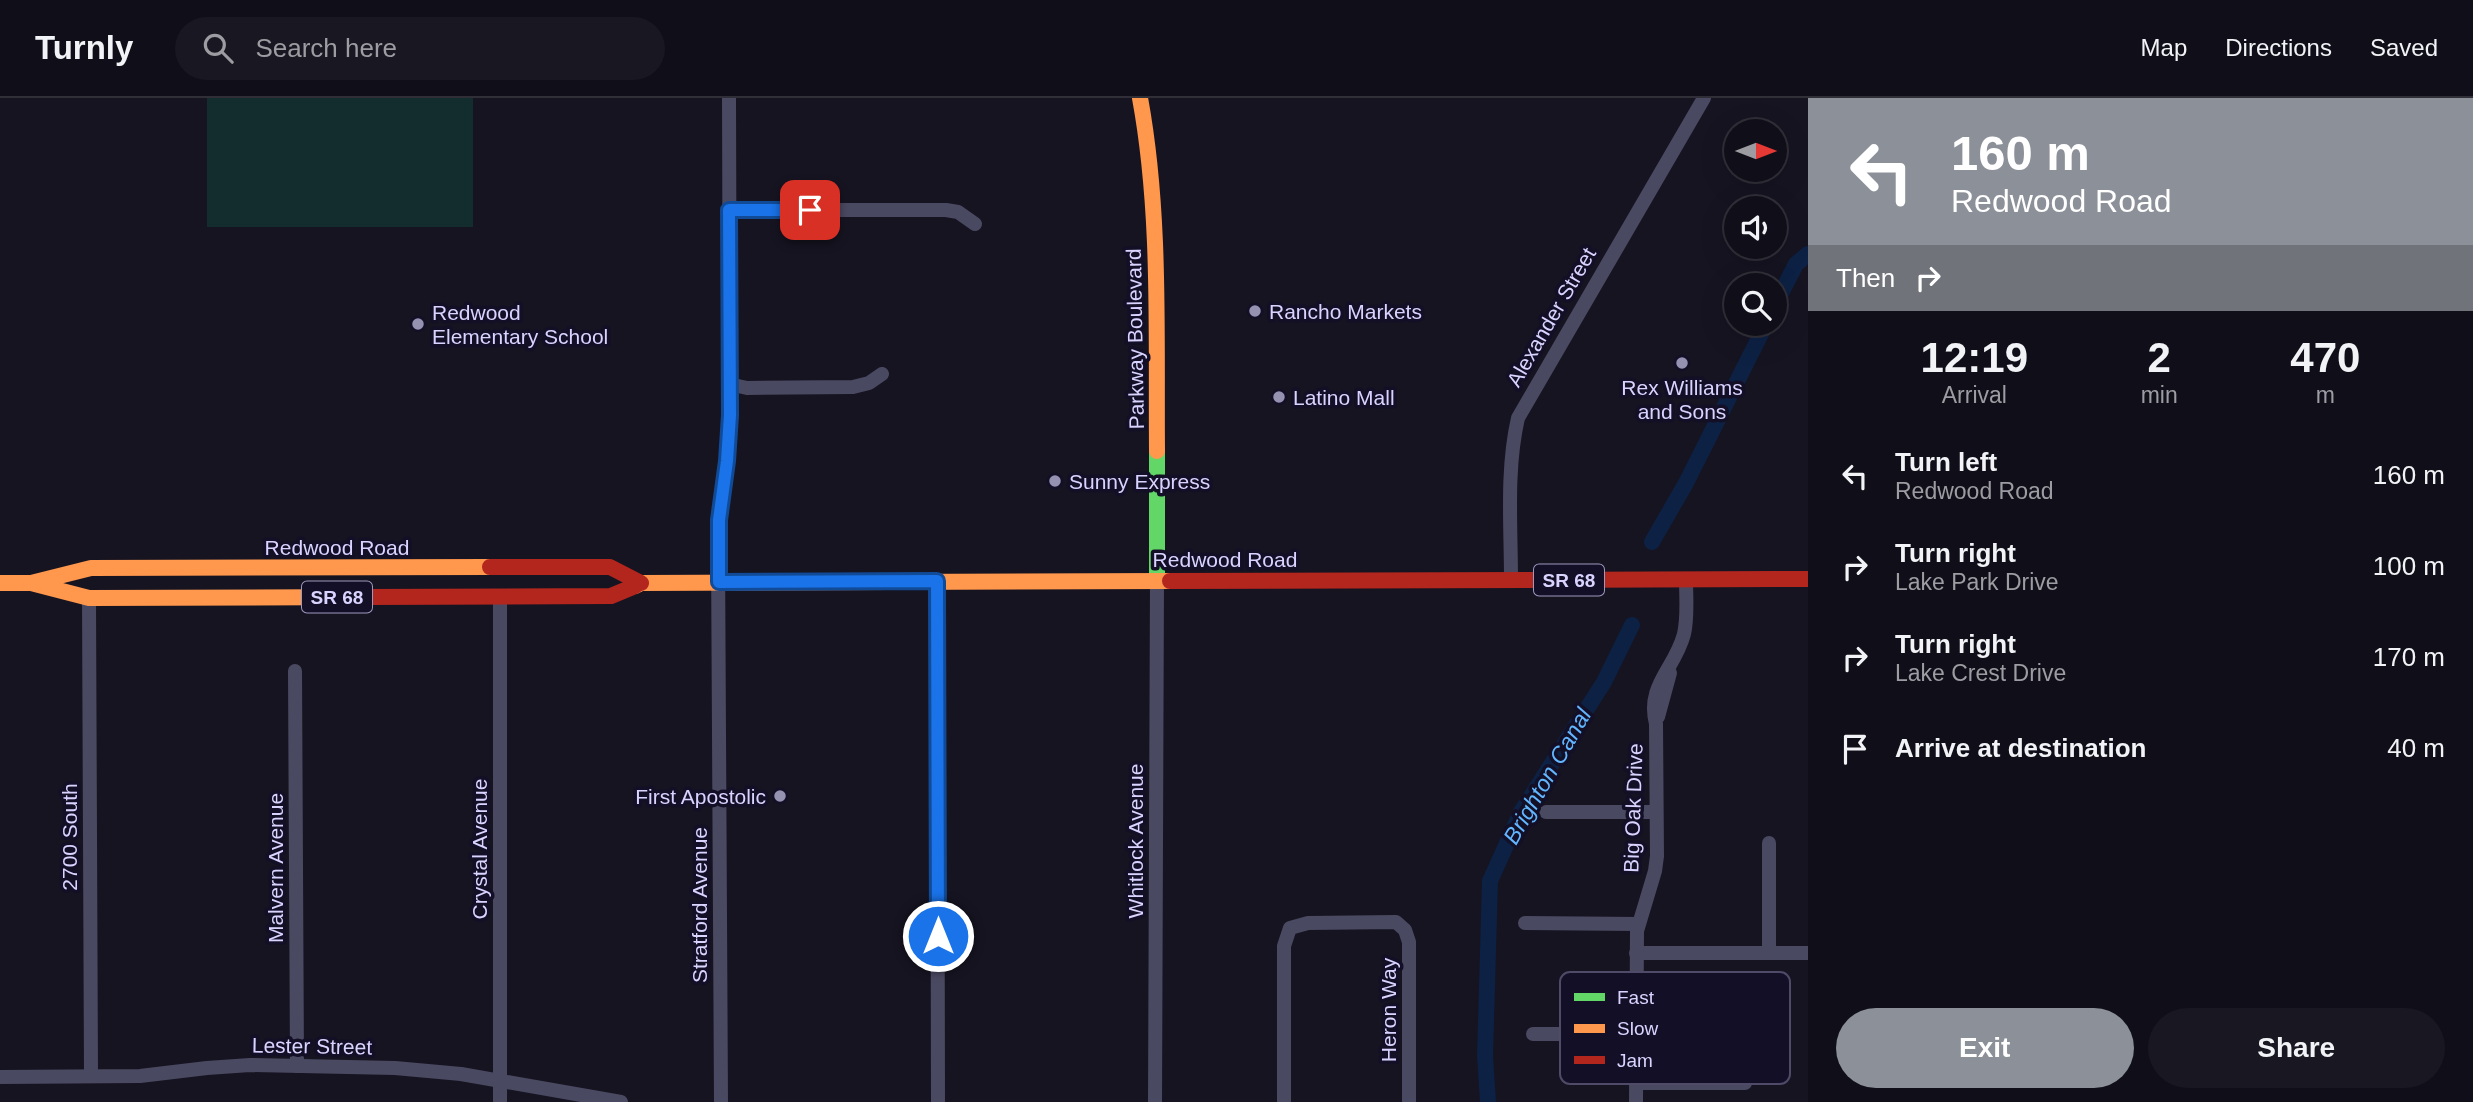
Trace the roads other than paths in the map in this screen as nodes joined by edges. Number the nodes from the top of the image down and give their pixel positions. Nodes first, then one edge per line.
1 (729, 98) edge
2 (1140, 98) edge
3 (1704, 98) edge
4 (729, 210) junction
5 (975, 224) dead end
6 (881, 373) dead end
7 (729, 384) junction
8 (1808, 579) edge
9 (1157, 580) junction
10 (1511, 580) junction
11 (1686, 580) junction
12 (937, 581) junction
13 (719, 582) junction
14 (0, 583) edge
15 (31, 583) junction
16 (641, 583) junction
17 (500, 596) junction
18 (89, 598) junction
19 (295, 671) dead end
20 (1546, 812) dead end
21 (1656, 812) junction
22 (1769, 842) dead end
23 (1525, 923) dead end
24 (1638, 924) junction
25 (1769, 952) junction
26 (1636, 953) junction
27 (1808, 953) edge
28 (1636, 972) edge
29 (1533, 1034) dead end
30 (1560, 1034) edge
31 (297, 1066) junction
32 (91, 1076) junction
33 (0, 1077) edge
34 (500, 1082) junction
35 (1636, 1084) edge
36 (500, 1102) edge
37 (621, 1102) edge
38 (721, 1102) edge
39 (938, 1102) edge
40 (1155, 1102) edge
41 (1284, 1102) edge
42 (1409, 1102) edge
43 (1636, 1102) edge

1 - 4 street, Stratford Avenue
2 - 9 main road, Parkway Boulevard
3 - 10 street, Alexander Street
4 - 5 street
4 - 7 street, Stratford Avenue
6 - 7 street
7 - 13 street, Stratford Avenue
8 - 11 main road, Redwood Road / SR 68
9 - 10 main road, Redwood Road / SR 68
9 - 12 main road, Redwood Road / SR 68
9 - 40 street, Whitlock Avenue
10 - 11 main road, Redwood Road / SR 68
11 - 21 street, Big Oak Drive
12 - 13 main road, Redwood Road / SR 68
12 - 39 street
13 - 16 main road, Redwood Road / SR 68
13 - 38 street, Stratford Avenue
14 - 15 main road, Redwood Road / SR 68
15 - 16 main road, Redwood Road / SR 68
15 - 18 main road, Redwood Road / SR 68
16 - 17 main road, Redwood Road / SR 68
17 - 18 main road, Redwood Road / SR 68
17 - 34 street, Crystal Avenue
18 - 32 street, 2700 South
19 - 31 street, Malvern Avenue
20 - 21 street
21 - 24 street, Big Oak Drive
22 - 25 street
23 - 24 street
24 - 26 street, Big Oak Drive
25 - 26 street
25 - 27 street
26 - 28 street, Big Oak Drive
29 - 30 street
31 - 32 street, Lester Street
31 - 34 street, Lester Street
32 - 33 street, Lester Street
34 - 36 street, Crystal Avenue
34 - 37 street, Lester Street
35 - 43 street, Big Oak Drive
41 - 42 street, Heron Way

